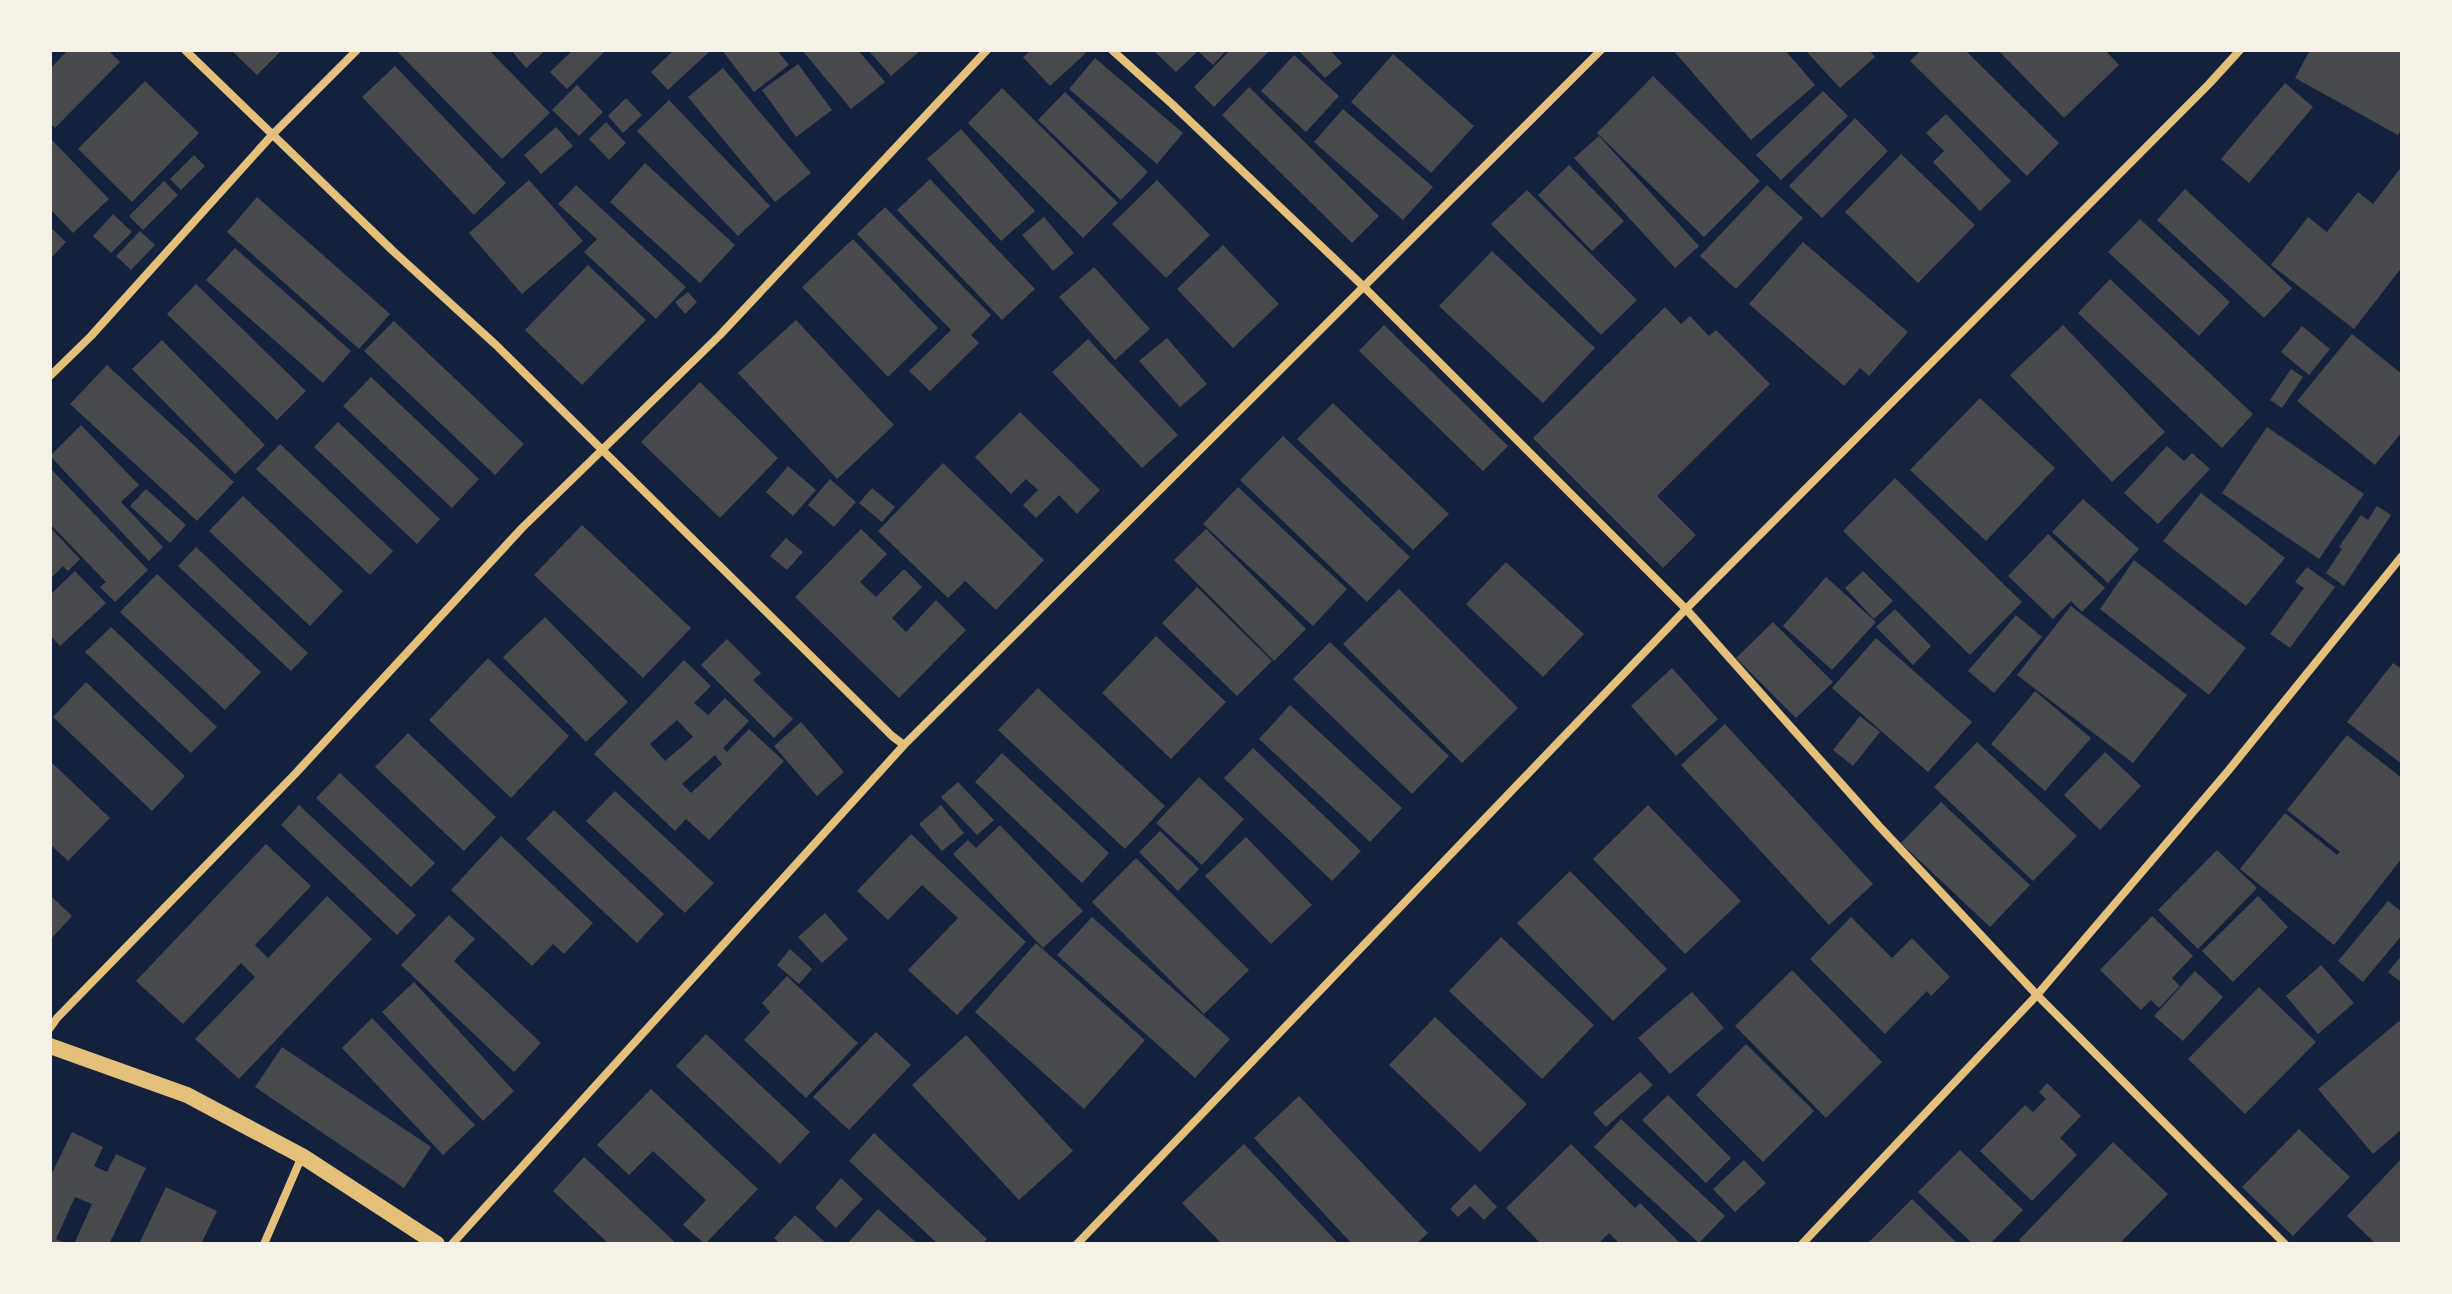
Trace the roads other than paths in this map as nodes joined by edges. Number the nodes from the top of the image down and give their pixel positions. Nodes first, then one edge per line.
1 (185, 50) edge
2 (357, 50) edge
3 (987, 50) edge
4 (1112, 50) edge
5 (1601, 50) edge
6 (2240, 50) edge
7 (273, 134) junction
8 (1364, 287) junction
9 (50, 376) edge
10 (602, 449) junction
11 (2402, 556) edge
12 (1686, 609) junction
13 (904, 745) junction
14 (2037, 995) junction
15 (54, 1014) edge
16 (50, 1028) edge
17 (50, 1046) edge
18 (302, 1156) junction
19 (264, 1244) edge
20 (437, 1244) edge
21 (452, 1244) edge
22 (1077, 1244) edge
23 (1802, 1244) edge
24 (2285, 1244) edge

1 - 7 street
2 - 7 street
3 - 10 street
4 - 8 street
5 - 8 street
6 - 12 street
7 - 9 street
7 - 10 street
8 - 12 street
8 - 13 street
10 - 13 street
10 - 15 street
11 - 14 street
12 - 14 street
12 - 22 street
13 - 21 street
14 - 23 street
14 - 24 street
15 - 16 street
17 - 18 main road
18 - 19 street
18 - 20 main road

